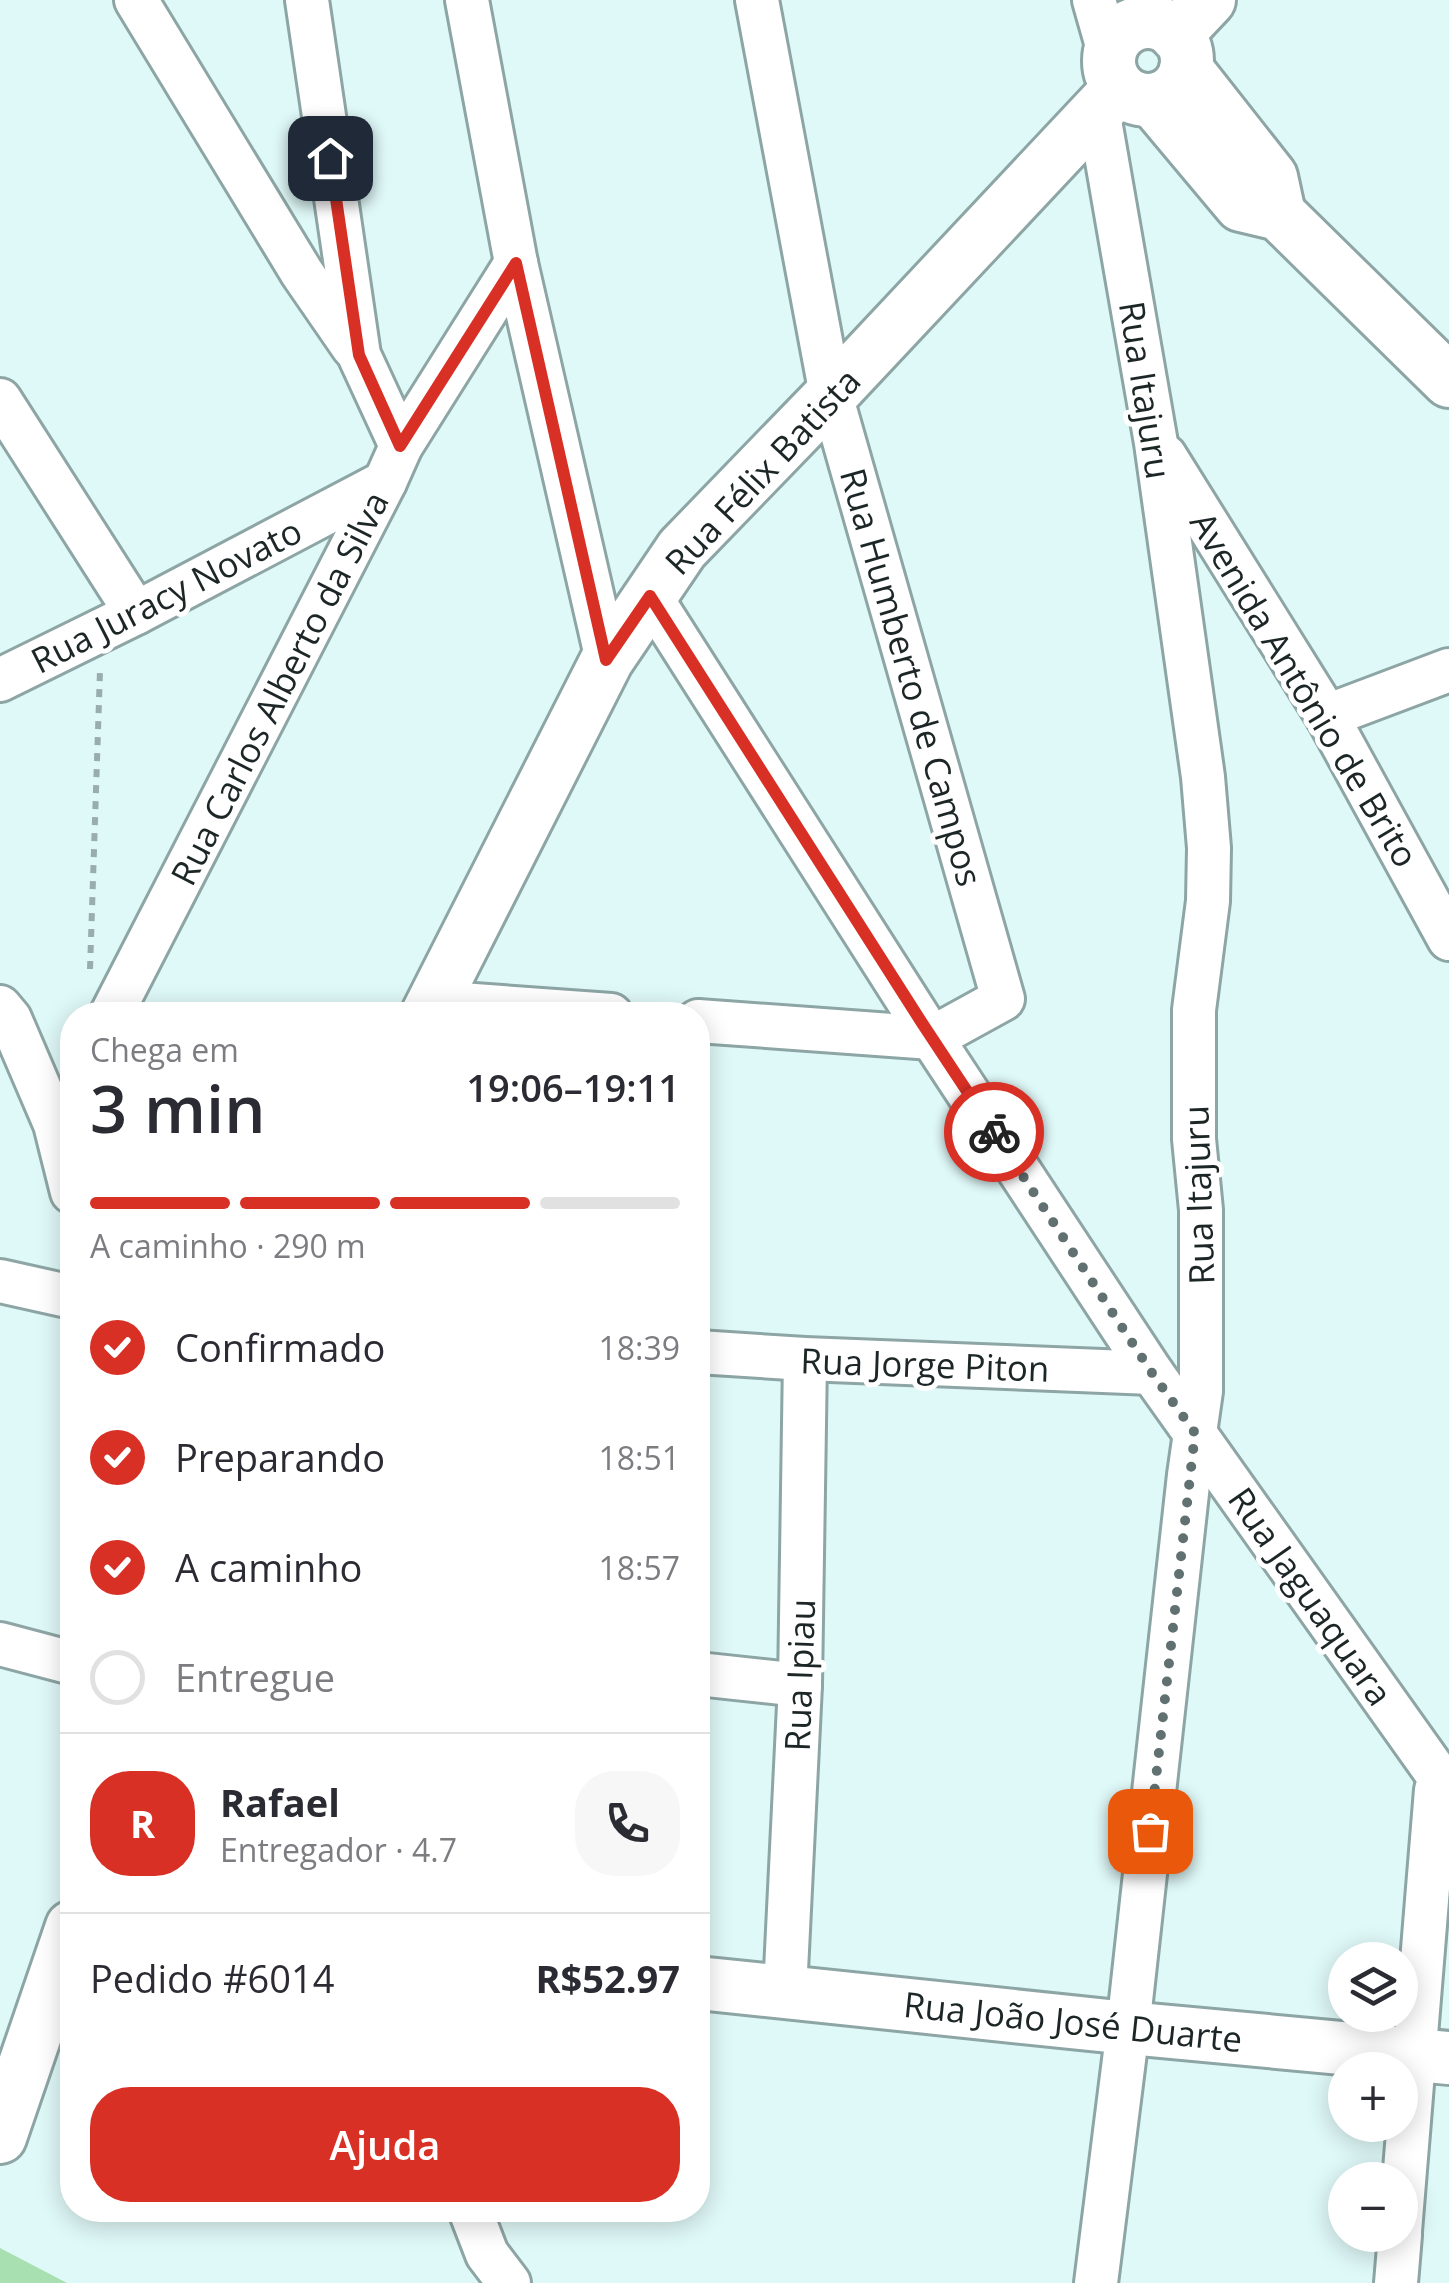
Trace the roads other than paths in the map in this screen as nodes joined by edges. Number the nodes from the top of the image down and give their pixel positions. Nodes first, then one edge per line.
1 (136, 0) edge
2 (307, 0) edge
3 (467, 0) edge
4 (757, 0) edge
5 (1140, 48) edge
6 (516, 263) junction
7 (359, 355) junction
8 (1449, 382) edge
9 (831, 395) junction
10 (0, 400) edge
11 (1156, 443) junction
12 (393, 464) junction
13 (650, 596) junction
14 (119, 621) junction
15 (606, 660) junction
16 (1449, 670) edge
17 (0, 680) edge
18 (1328, 716) junction
19 (1449, 938) edge
20 (118, 1002) edge
21 (434, 1002) edge
22 (0, 1007) edge
23 (710, 1022) edge
24 (932, 1038) junction
25 (60, 1100) edge
26 (0, 1282) edge
27 (60, 1294) edge
28 (710, 1353) edge
29 (805, 1360) junction
30 (1152, 1373) junction
31 (1195, 1433) junction
32 (0, 1644) edge
33 (60, 1660) edge
34 (710, 1675) edge
35 (800, 1685) junction
36 (1442, 1790) edge
37 (60, 1962) edge
38 (710, 1984) edge
39 (786, 1991) junction
40 (1128, 2028) junction
41 (1432, 2057) edge
42 (0, 2137) edge
43 (1413, 2162) edge
44 (475, 2222) edge
45 (1398, 2252) edge
46 (508, 2283) edge
47 (1096, 2283) edge
48 (1396, 2283) edge

1 - 7 street
2 - 7 street
3 - 6 street
4 - 9 street, Rua Humberto de Campos
5 - 8 street
5 - 9 street, Rua Félix Batista
5 - 11 street, Rua Itajuru
6 - 12 street, Rua Carlos Alberto da Silva
6 - 15 street
7 - 12 street
9 - 13 street, Rua Félix Batista
9 - 24 street, Rua Humberto de Campos
10 - 14 street
11 - 18 street, Avenida Antônio de Brito
11 - 31 street, Rua Itajuru
12 - 14 street, Rua Juracy Novato
12 - 20 street, Rua Carlos Alberto da Silva
13 - 15 street, Rua Félix Batista
13 - 24 street, Rua Jaguaquara
14 - 17 street, Rua Juracy Novato
15 - 21 street, Rua Félix Batista
16 - 18 street
18 - 19 street, Avenida Antônio de Brito
22 - 25 street
23 - 24 street
24 - 30 street, Rua Jaguaquara
26 - 27 street
28 - 29 street, Rua Jorge Piton
29 - 30 street, Rua Jorge Piton
29 - 35 street, Rua Ipiau
30 - 31 street, Rua Jaguaquara
31 - 36 street, Rua Jaguaquara
31 - 40 street, Rua Itajuru
32 - 33 street
34 - 35 street
35 - 39 street, Rua Ipiau
36 - 41 street
37 - 42 street
38 - 39 street, Rua João José Duarte
39 - 40 street, Rua João José Duarte
40 - 41 street, Rua João José Duarte
40 - 47 street, Rua Itajuru
41 - 43 street
44 - 46 street
45 - 48 street

